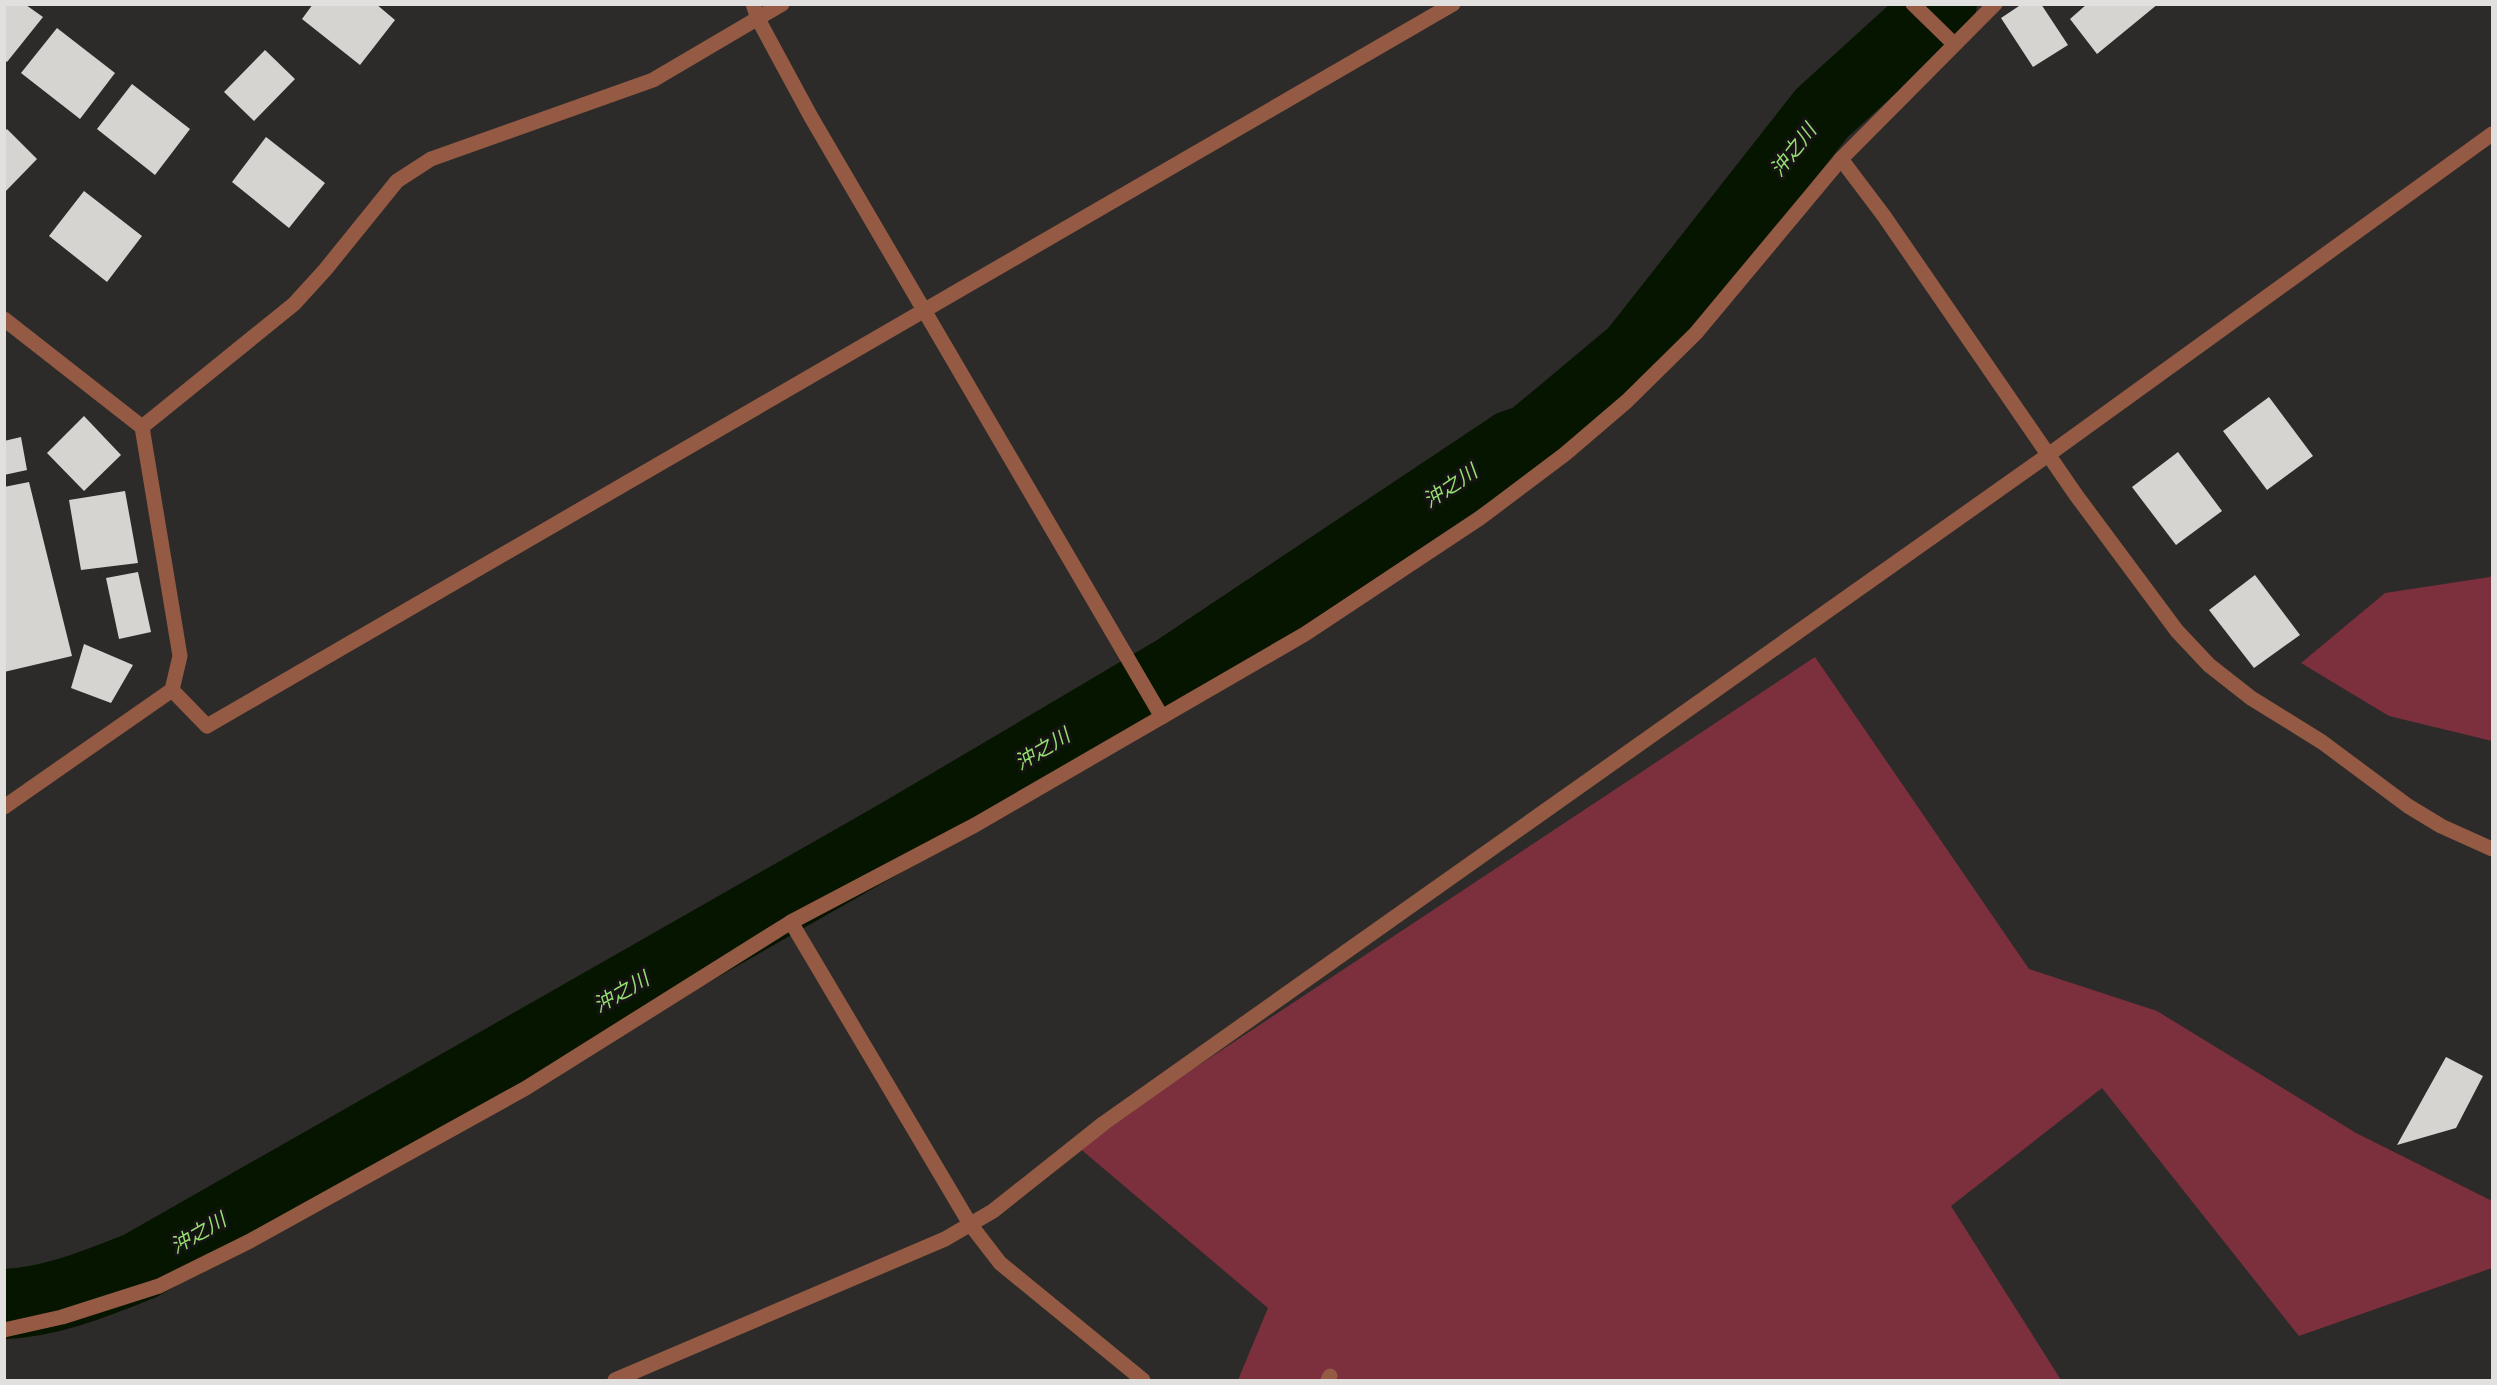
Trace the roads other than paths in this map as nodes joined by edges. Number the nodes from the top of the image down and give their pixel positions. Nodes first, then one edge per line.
1 (782, 4) edge
2 (1453, 4) edge
3 (1913, 4) edge
4 (1995, 4) edge
5 (756, 12) edge
6 (1954, 44) junction
7 (2493, 134) edge
8 (1841, 159) junction
9 (925, 310) junction
10 (4, 319) edge
11 (142, 427) junction
12 (2048, 455) junction
13 (172, 690) junction
14 (1162, 717) junction
15 (4, 807) edge
16 (2493, 849) edge
17 (791, 922) junction
18 (970, 1224) junction
19 (4, 1330) edge
20 (615, 1380) edge
21 (1143, 1380) edge

1 - 5 street
2 - 9 street
3 - 6 street
4 - 6 street
5 - 9 street
5 - 11 street
6 - 8 street
7 - 12 street
8 - 12 street
8 - 14 street
9 - 13 street
9 - 14 street
10 - 11 street
11 - 13 street
12 - 16 street
12 - 18 street
13 - 15 street
14 - 17 street
17 - 18 street
17 - 19 street
18 - 20 street
18 - 21 street

